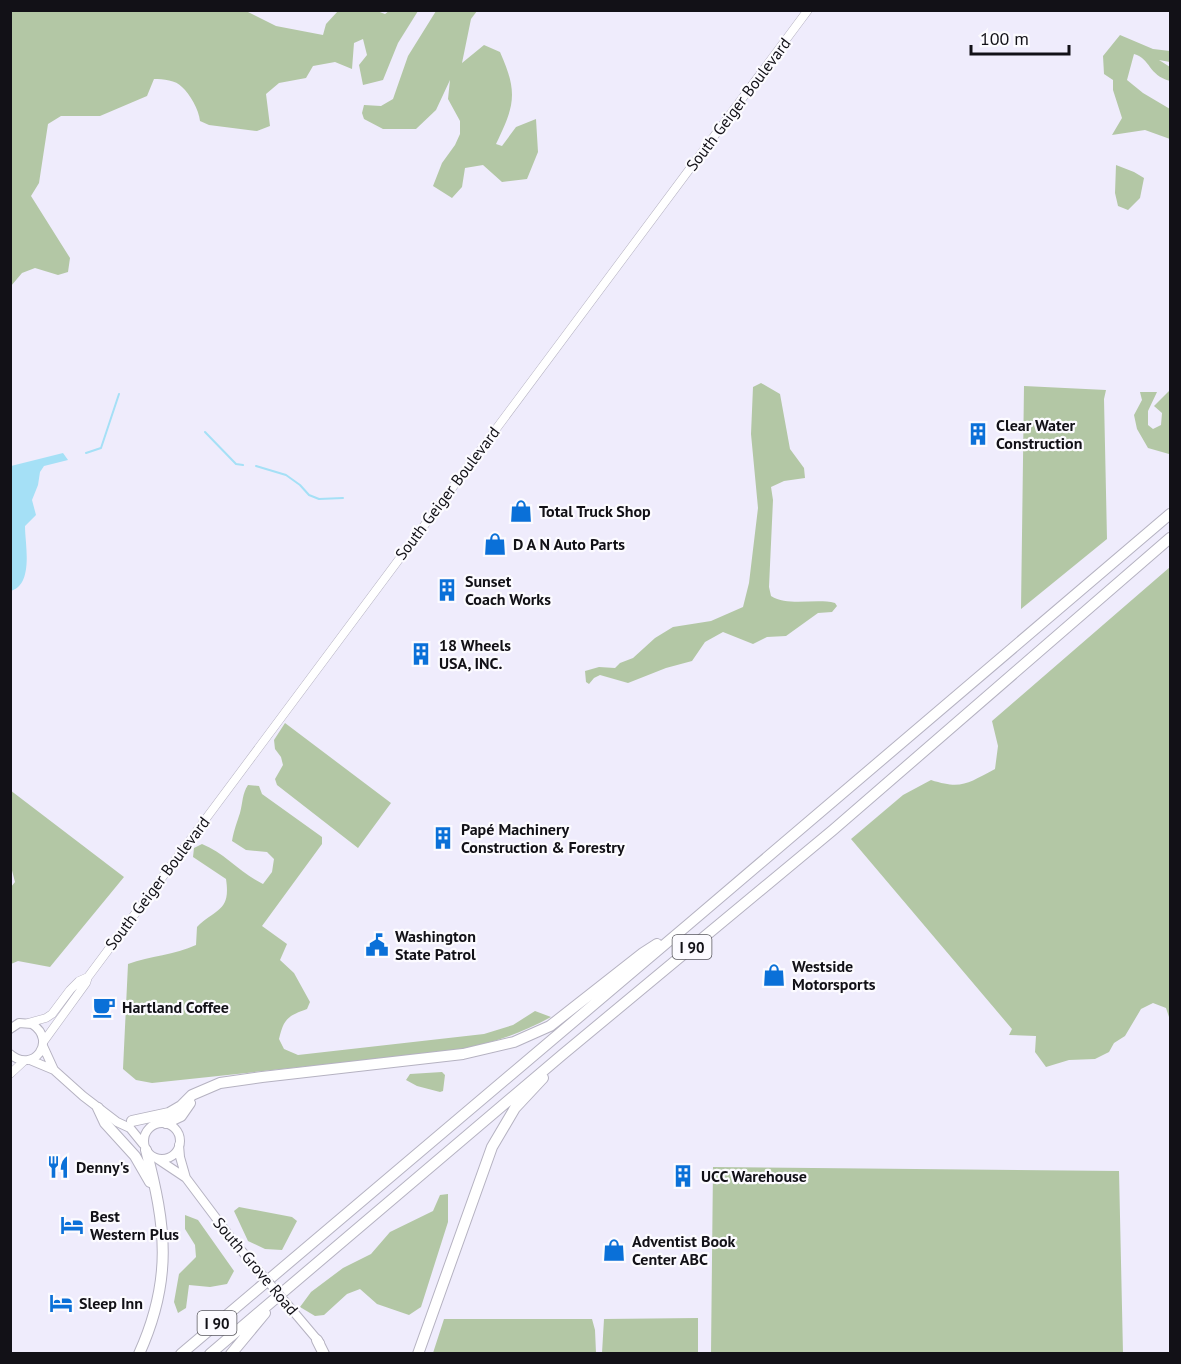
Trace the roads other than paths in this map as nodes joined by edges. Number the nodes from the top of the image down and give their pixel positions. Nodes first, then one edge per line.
1 (808, 10) edge
2 (1170, 514) edge
3 (1170, 538) edge
4 (690, 923) junction
5 (88, 977) junction
6 (28, 1023) junction
7 (12, 1027) edge
8 (44, 1043) junction
9 (10, 1054) edge
10 (562, 1055) junction
11 (27, 1060) junction
12 (54, 1070) junction
13 (10, 1074) edge
14 (200, 1091) junction
15 (102, 1111) junction
16 (132, 1121) junction
17 (160, 1123) junction
18 (180, 1145) junction
19 (144, 1147) junction
20 (155, 1158) junction
21 (186, 1178) junction
22 (157, 1195) junction
23 (273, 1300) junction
24 (317, 1340) joint
25 (139, 1353) edge
26 (181, 1353) edge
27 (210, 1353) edge
28 (231, 1353) edge
29 (326, 1353) edge
30 (418, 1353) edge

1 - 5 street, South Geiger Boulevard
2 - 4 highway, I 90
3 - 10 highway, I 90
4 - 14 highway
4 - 26 highway, I 90
5 - 6 street, South Geiger Boulevard
5 - 8 street, South Geiger Boulevard
6 - 7 main road
6 - 8 main road
8 - 11 main road
8 - 12 main road
9 - 11 main road
10 - 23 highway, I 90
10 - 30 highway
11 - 12 main road
11 - 13 street
12 - 15 main road
14 - 16 highway
14 - 17 highway
15 - 16 main road
15 - 19 main road
15 - 22 highway
16 - 17 main road
17 - 18 main road
17 - 19 main road
18 - 20 main road
18 - 21 main road, South Grove Road
19 - 20 main road
19 - 22 highway
20 - 21 main road, South Grove Road
21 - 24 main road, South Grove Road, bridge
22 - 25 highway
23 - 27 highway, I 90
23 - 28 highway
24 - 29 highway

